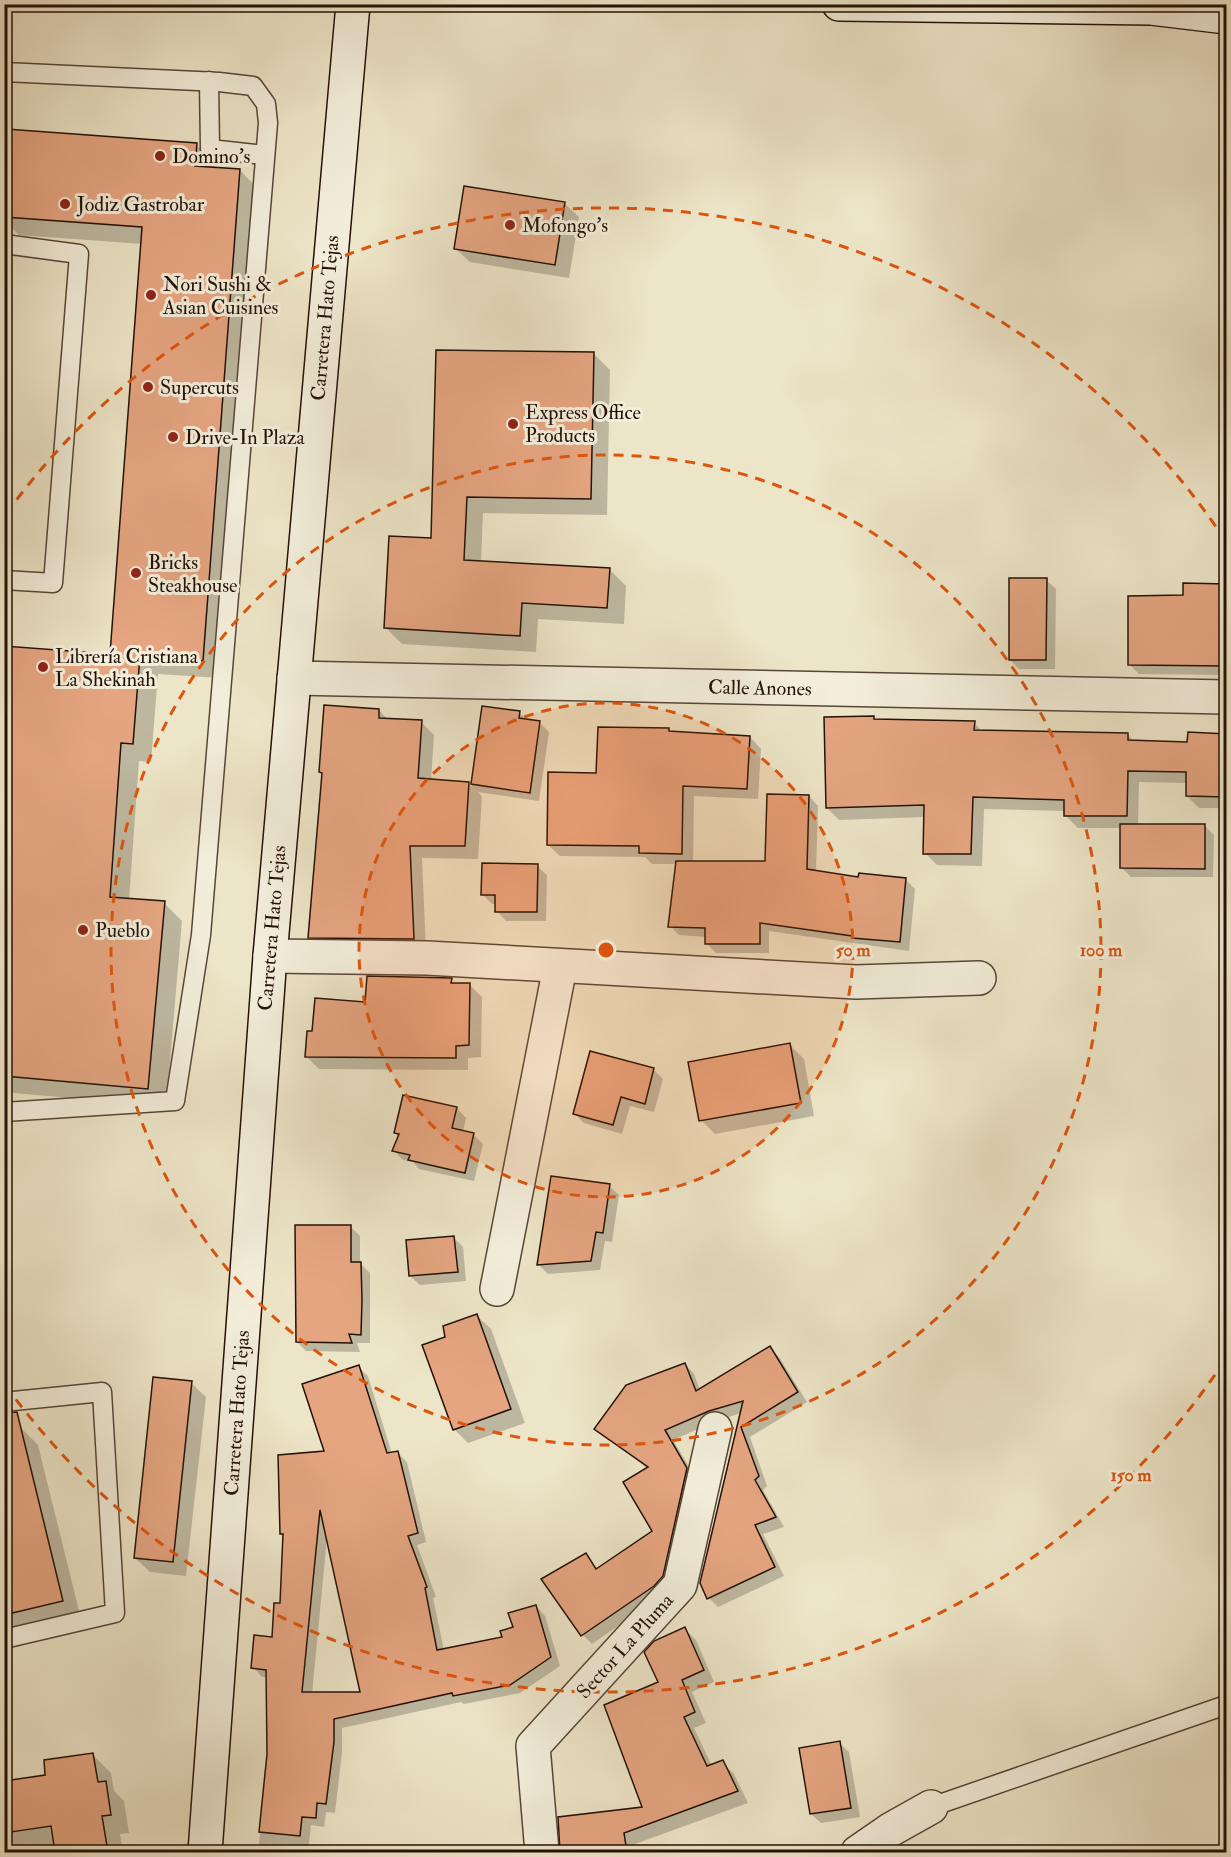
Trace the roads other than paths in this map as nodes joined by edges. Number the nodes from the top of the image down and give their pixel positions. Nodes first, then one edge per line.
1 (353, 4) edge
2 (838, 4) edge
3 (1227, 17) edge
4 (4, 72) edge
5 (209, 81) junction
6 (264, 155) junction
7 (4, 244) edge
8 (4, 580) edge
9 (294, 678) junction
10 (1227, 697) edge
11 (270, 956) junction
12 (560, 967) junction
13 (979, 978) dead end
14 (4, 1112) edge
15 (497, 1289) dead end
16 (4, 1402) edge
17 (715, 1429) dead end
18 (4, 1640) edge
19 (1227, 1705) edge
20 (931, 1807) joint
21 (205, 1852) edge
22 (542, 1852) edge
23 (858, 1852) edge

1 - 9 street, Carretera Hato Tejas
2 - 3 street
4 - 5 lane
5 - 6 lane
5 - 6 lane
6 - 14 lane
7 - 8 lane
9 - 10 street, Calle Anones
9 - 11 street, Carretera Hato Tejas
11 - 12 street
11 - 21 street, Carretera Hato Tejas
12 - 13 street
12 - 15 street
16 - 18 lane
17 - 22 street, Sector La Pluma
19 - 20 lane
20 - 23 street

